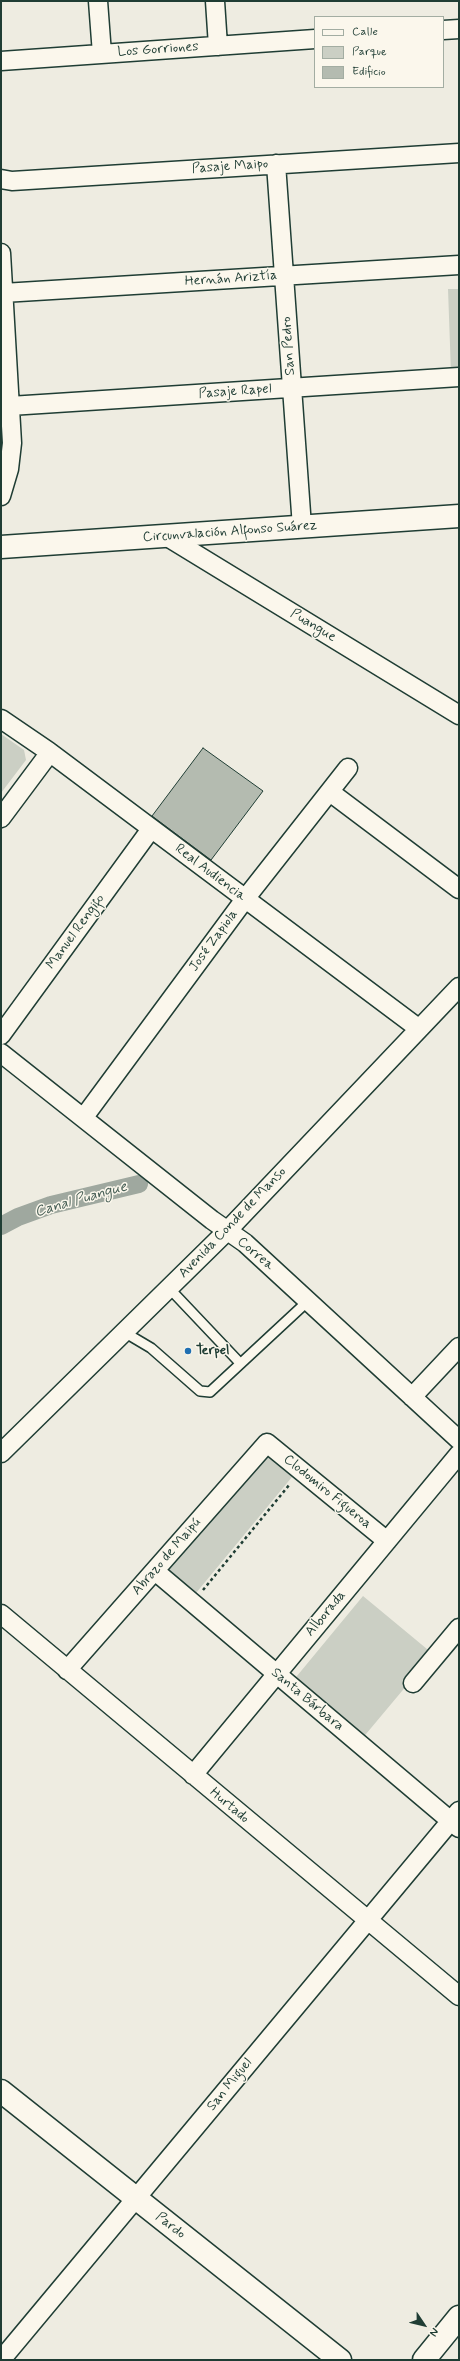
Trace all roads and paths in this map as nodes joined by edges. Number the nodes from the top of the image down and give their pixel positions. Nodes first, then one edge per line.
1 (98, 1) edge
2 (215, 1) edge
3 (459, 29) edge
4 (444, 30) edge
5 (314, 39) edge
6 (218, 46) junction
7 (102, 54) junction
8 (1, 61) edge
9 (459, 153) edge
10 (276, 164) junction
11 (1, 179) edge
12 (1, 253) edge
13 (459, 265) edge
14 (284, 276) junction
15 (2, 287) edge
16 (459, 377) edge
17 (292, 388) junction
18 (10, 406) junction
19 (7, 440) edge
20 (1, 496) edge
21 (459, 516) edge
22 (302, 527) junction
23 (166, 536) junction
24 (1, 547) edge
25 (459, 716) edge
26 (1, 719) edge
27 (48, 751) junction
28 (348, 768) dead end
29 (330, 792) junction
30 (1, 818) edge
31 (152, 829) junction
32 (459, 889) edge
33 (245, 899) junction
34 (459, 987) edge
35 (418, 1028) junction
36 (1, 1035) edge
37 (2, 1055) edge
38 (84, 1117) junction
39 (227, 1232) junction
40 (169, 1288) junction
41 (308, 1301) junction
42 (124, 1332) junction
43 (459, 1347) edge
44 (240, 1363) junction
45 (412, 1397) junction
46 (459, 1440) edge
47 (267, 1443) joint
48 (1, 1453) edge
49 (459, 1454) edge
50 (301, 1471) junction
51 (387, 1540) junction
52 (155, 1571) junction
53 (193, 1603) junction
54 (1, 1614) edge
55 (459, 1628) edge
56 (67, 1670) junction
57 (276, 1674) junction
58 (413, 1684) dead end
59 (193, 1775) junction
60 (456, 1820) edge
61 (366, 1920) junction
62 (459, 1996) edge
63 (1, 2091) edge
64 (136, 2199) junction
65 (459, 2317) edge
66 (1, 2360) edge
67 (340, 2360) edge
68 (424, 2360) edge

1 - 7 street
2 - 6 street
3 - 4 street
5 - 6 street, Los Gorriones
6 - 7 street, Los Gorriones
7 - 8 street, Los Gorriones
9 - 10 street, Pasaje Maipo
10 - 11 street, Pasaje Maipo
10 - 14 street, San Pedro
12 - 15 street
13 - 14 street, Hernán Ariztía
14 - 15 street, Hernán Ariztía
14 - 17 street, San Pedro
15 - 18 street
16 - 17 street, Pasaje Rapel
17 - 18 street, Pasaje Rapel
17 - 22 street, San Pedro
18 - 19 street
19 - 20 street
21 - 22 street, Circunvalación Alfonso Suárez
22 - 23 street, Circunvalación Alfonso Suárez
23 - 24 street, Circunvalación Alfonso Suárez
23 - 25 street, Puangue
26 - 27 street, Real Audiencia
27 - 30 street
27 - 31 street, Real Audiencia
28 - 29 street, José Zapiola
29 - 32 street
29 - 33 street, José Zapiola
31 - 33 street, Real Audiencia
31 - 36 street, Manuel Rengifo
33 - 35 street, Real Audiencia
33 - 38 street, José Zapiola
34 - 35 street, Avenida Conde de Manso
35 - 39 street, Avenida Conde de Manso
37 - 38 street, Correa
38 - 39 street, Correa
39 - 40 street, Avenida Conde de Manso
39 - 41 street, Correa
40 - 42 street, Avenida Conde de Manso
40 - 44 lane
41 - 44 lane
41 - 45 street, Correa
42 - 44 lane
42 - 48 street, Avenida Conde de Manso
43 - 45 street
45 - 46 street, Correa
47 - 50 street, Clodomiro Figueroa
47 - 52 street, Abrazo de Maipú
49 - 51 street, Alborada
50 - 51 street, Clodomiro Figueroa
50 - 53 path
51 - 57 street, Alborada
52 - 53 street, Santa Bárbara
52 - 56 street, Abrazo de Maipú
53 - 57 street, Santa Bárbara
54 - 56 street, Hurtado
55 - 58 street
56 - 59 street, Hurtado
57 - 59 street, Alborada
57 - 60 street, Santa Bárbara
59 - 61 street, Hurtado
60 - 61 street, San Miguel
61 - 62 street, Hurtado
61 - 64 street, San Miguel
63 - 64 street, Pardo
64 - 66 street, San Miguel
64 - 67 street, Pardo
65 - 68 street

